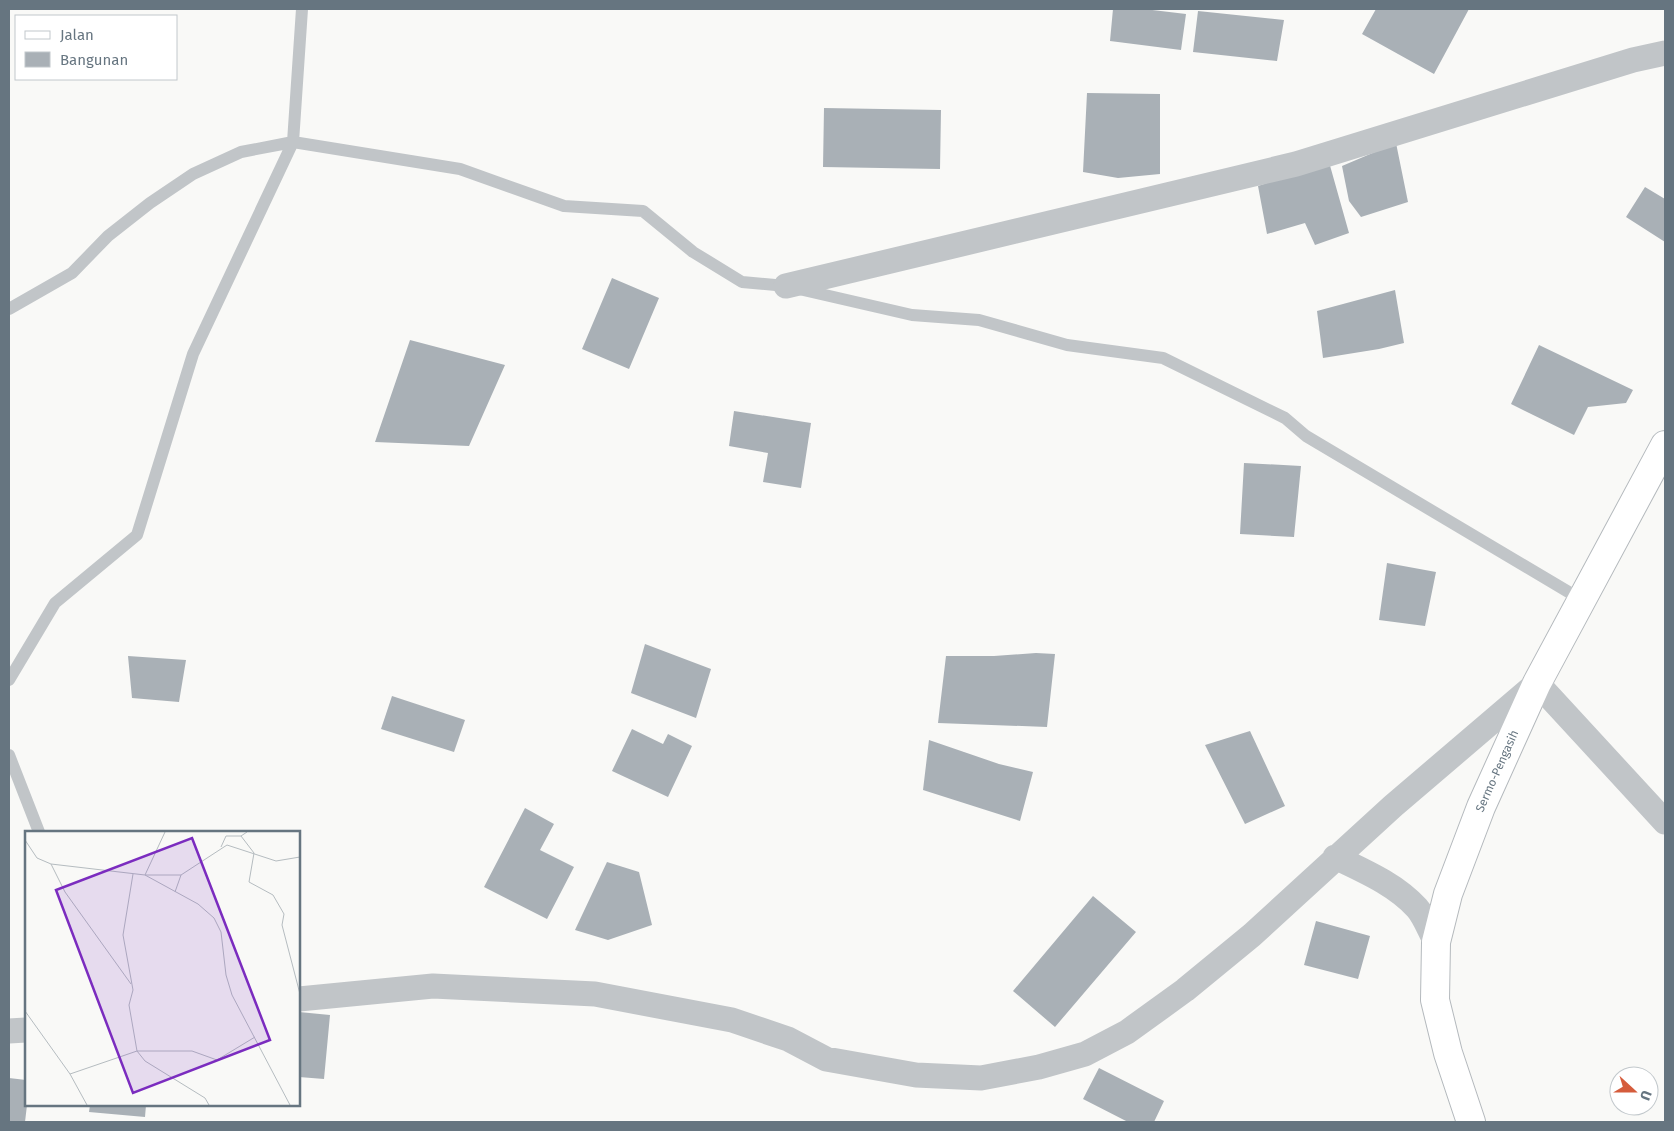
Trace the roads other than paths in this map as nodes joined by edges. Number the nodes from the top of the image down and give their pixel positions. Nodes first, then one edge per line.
1 (302, 9) edge
2 (1665, 53) edge
3 (294, 142) junction
4 (786, 286) junction
5 (9, 309) edge
6 (1665, 445) edge
7 (1582, 600) junction
8 (9, 680) edge
9 (1537, 683) junction
10 (9, 755) edge
11 (1665, 822) edge
12 (39, 831) edge
13 (1335, 857) junction
14 (1436, 942) junction
15 (300, 999) edge
16 (25, 1030) edge
17 (9, 1031) edge
18 (1471, 1122) edge

1 - 3 lane
2 - 4 street
3 - 4 lane
3 - 5 lane
3 - 8 lane
4 - 7 lane
6 - 7 main road, Sermo-Pengasih
7 - 9 main road, Sermo-Pengasih
9 - 11 street
9 - 13 street
9 - 14 main road, Sermo-Pengasih
10 - 12 lane
13 - 14 street
13 - 15 street
14 - 18 main road, Sermo-Pengasih
16 - 17 street

